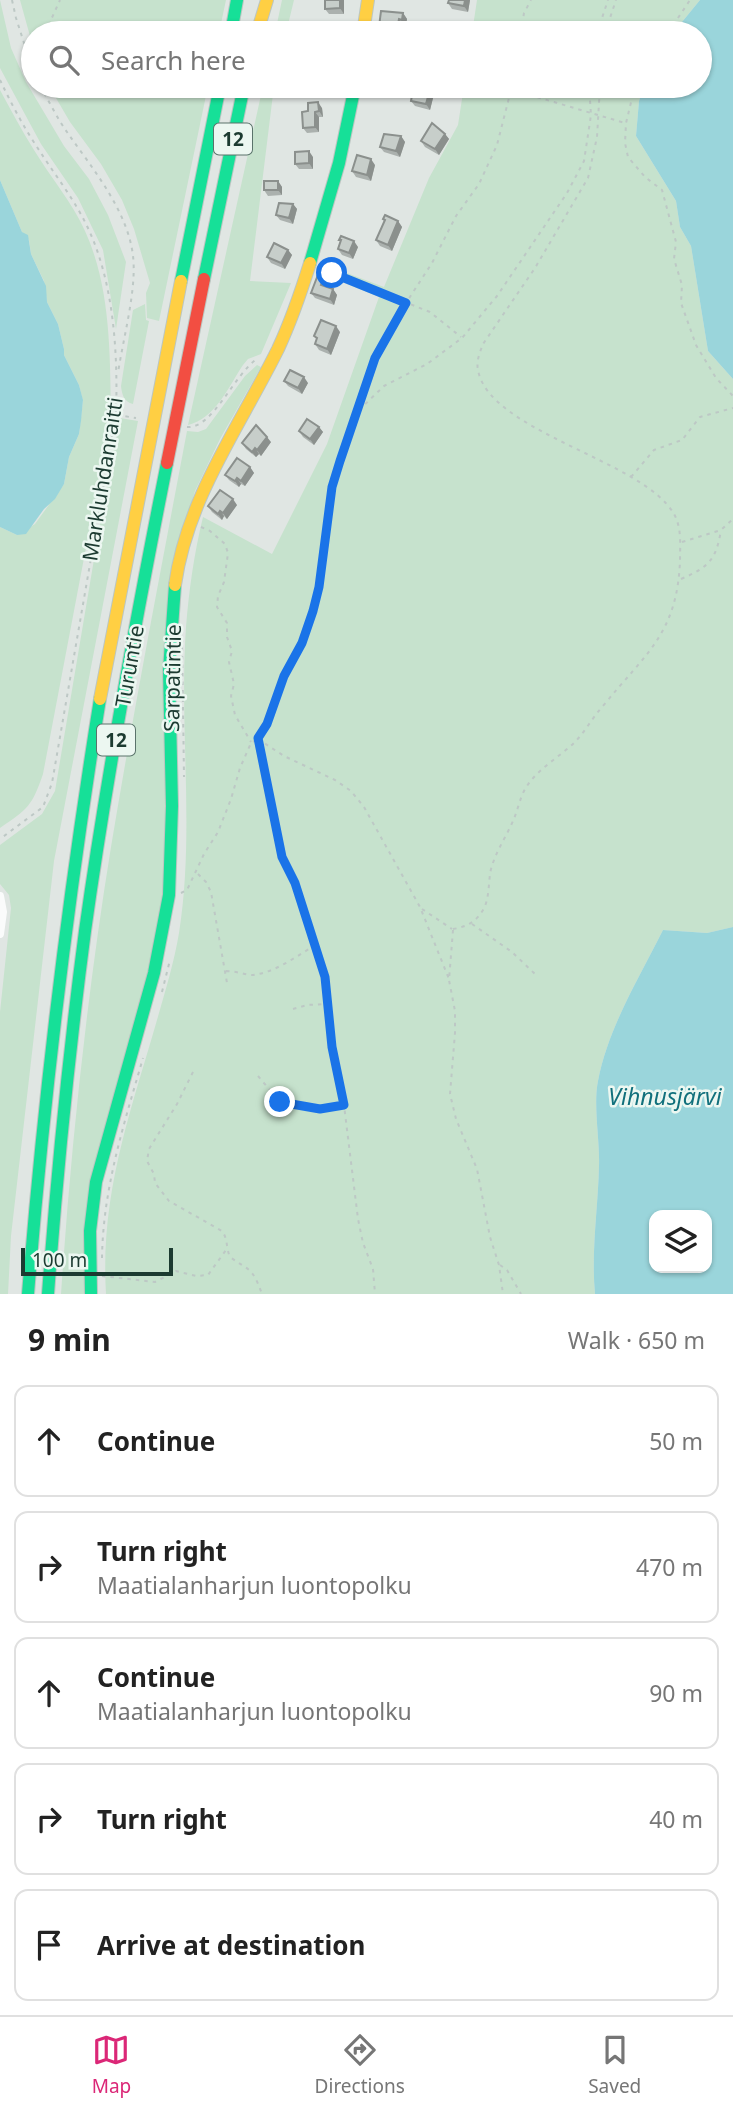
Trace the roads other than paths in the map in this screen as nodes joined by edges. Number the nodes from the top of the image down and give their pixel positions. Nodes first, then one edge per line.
1 (230, 0) edge
2 (237, 0) edge
3 (260, 0) edge
4 (267, 0) edge
5 (369, 0) edge
6 (227, 21) edge
7 (233, 21) edge
8 (257, 21) edge
9 (259, 21) edge
10 (365, 21) edge
11 (217, 98) edge
12 (242, 98) edge
13 (353, 98) edge
14 (0, 896) edge
15 (0, 934) edge
16 (28, 1294) edge
17 (48, 1294) edge
18 (91, 1294) edge

1 - 6 main road
2 - 7 main road
3 - 8 main road
4 - 9 main road
5 - 10 main road
11 - 16 main road, Turuntie / 12
12 - 17 main road, Turuntie / 12
13 - 18 main road, Sarpatintie
14 - 15 street

